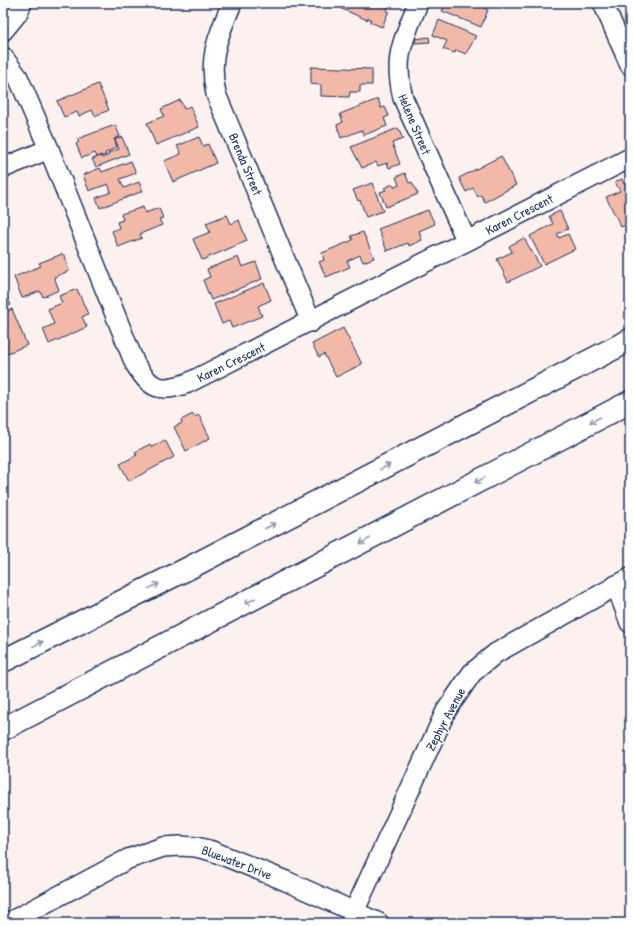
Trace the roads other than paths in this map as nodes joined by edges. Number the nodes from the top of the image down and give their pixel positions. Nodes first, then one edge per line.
1 (22, 3) edge
2 (232, 3) edge
3 (418, 3) edge
4 (603, 3) edge
5 (3, 31) edge
6 (3, 57) edge
7 (630, 65) edge
8 (49, 149) junction
9 (630, 158) edge
10 (3, 168) edge
11 (466, 240) junction
12 (311, 322) junction
13 (630, 340) edge
14 (630, 402) edge
15 (623, 582) edge
16 (630, 623) edge
17 (3, 661) edge
18 (3, 729) edge
19 (354, 912) junction
20 (8, 923) edge
21 (379, 923) edge

1 - 5 street
2 - 12 street, Brenda Street
3 - 11 street, Helene Street
4 - 7 street
6 - 8 street, Karen Crescent
8 - 10 street
8 - 12 street, Karen Crescent
9 - 11 street, Karen Crescent
11 - 12 street, Karen Crescent
17 -> 13 highway
14 -> 18 highway
15 - 16 street
15 - 19 street, Zephyr Avenue
19 - 20 street, Bluewater Drive
19 - 21 street, Bluewater Drive

